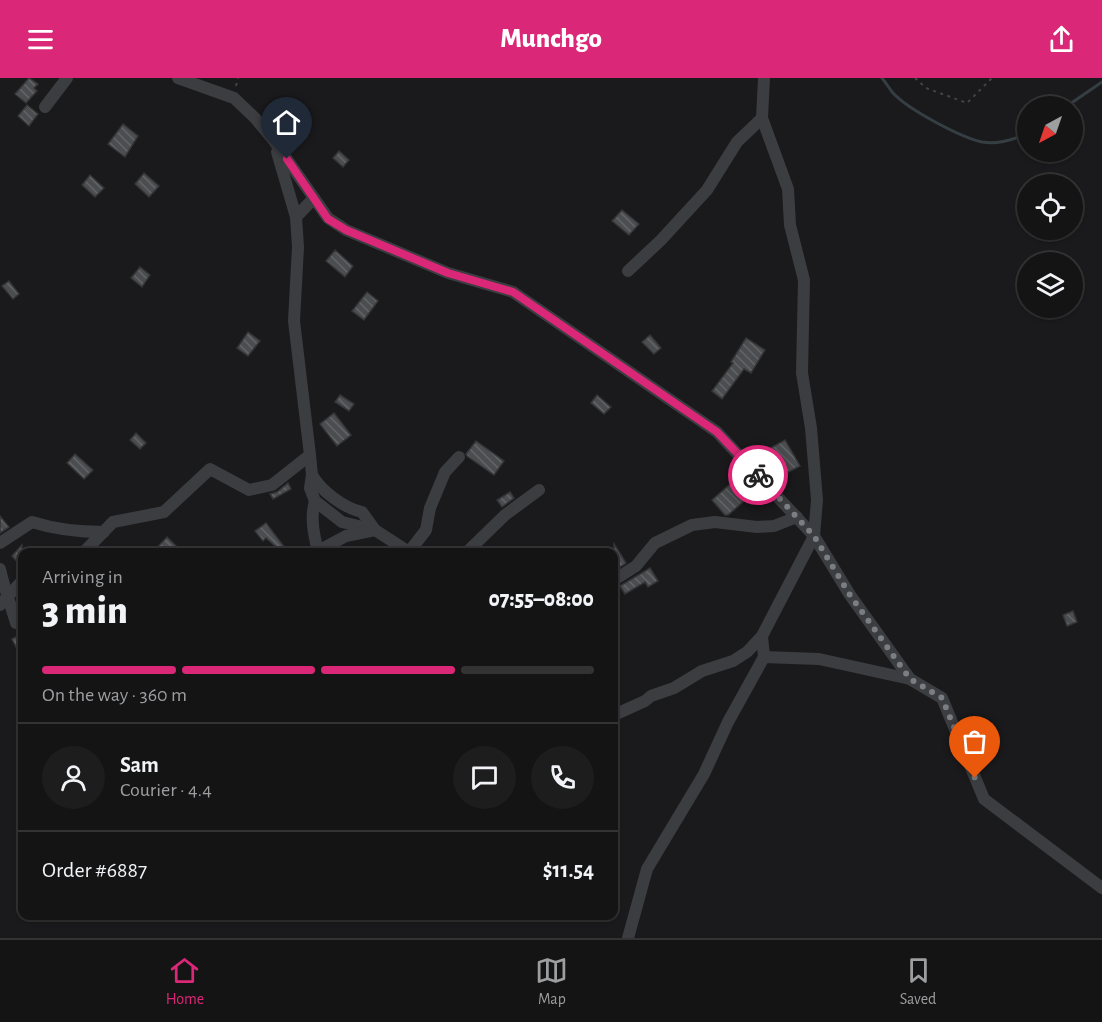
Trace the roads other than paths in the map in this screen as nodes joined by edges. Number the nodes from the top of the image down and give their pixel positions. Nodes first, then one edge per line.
1 (67, 78) edge
2 (178, 78) edge
3 (764, 78) edge
4 (45, 107) dead end
5 (762, 118) junction
6 (274, 141) junction
7 (314, 198) junction
8 (296, 217) junction
9 (628, 271) dead end
10 (310, 454) junction
11 (459, 457) dead end
12 (312, 475) junction
13 (539, 490) dead end
14 (315, 501) junction
15 (797, 517) junction
16 (375, 530) junction
17 (104, 532) junction
18 (814, 536) junction
19 (0, 543) edge
20 (88, 548) edge
21 (317, 548) edge
22 (325, 548) edge
23 (403, 548) edge
24 (412, 548) edge
25 (471, 548) edge
26 (0, 569) edge
27 (618, 577) edge
28 (18, 585) edge
29 (4, 600) edge
30 (16, 623) dead end
31 (762, 636) junction
32 (764, 657) junction
33 (910, 679) junction
34 (618, 713) edge
35 (1102, 888) edge
36 (628, 938) edge

1 - 4 street
2 - 6 street
3 - 5 street
5 - 9 street
5 - 18 street
6 - 7 street
6 - 8 street
7 - 8 street
7 - 15 street
8 - 10 street
10 - 12 street
10 - 17 street
11 - 24 street
12 - 14 street
12 - 16 street
13 - 25 street
14 - 16 street
14 - 21 street
15 - 18 street
15 - 27 street
16 - 22 street
16 - 23 street
17 - 19 street
17 - 20 street
18 - 31 street
18 - 33 street
26 - 29 street
28 - 29 street
29 - 30 street
31 - 32 street
31 - 34 street
32 - 33 street
32 - 36 street
33 - 35 street

